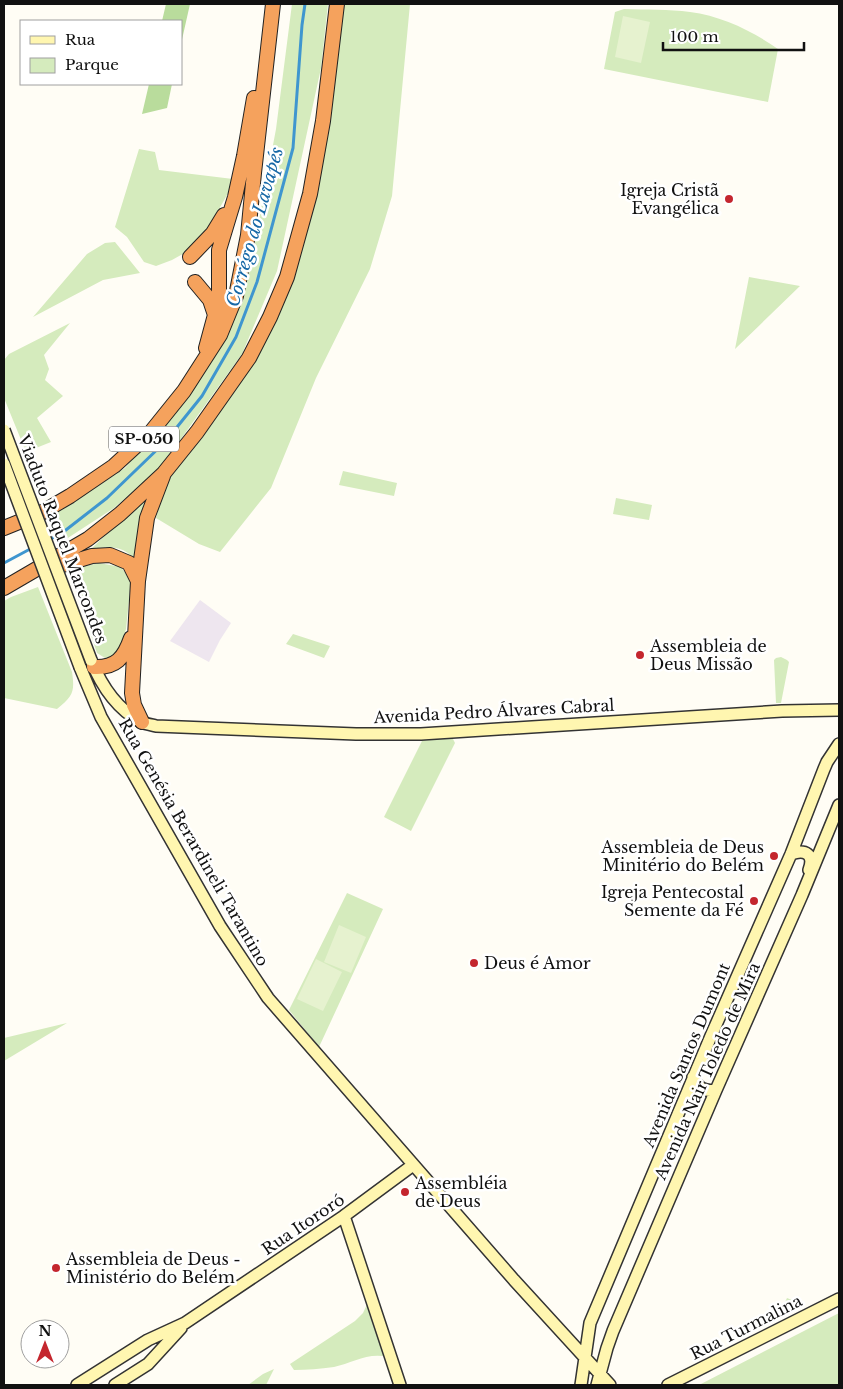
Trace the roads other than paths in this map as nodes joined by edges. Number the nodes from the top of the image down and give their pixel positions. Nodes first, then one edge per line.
1 (273, 4) edge
2 (337, 4) edge
3 (267, 60) junction
4 (235, 197) junction
5 (190, 257) dead end
6 (195, 282) dead end
7 (215, 316) junction
8 (202, 365) junction
9 (4, 430) edge
10 (4, 464) edge
11 (164, 472) junction
12 (4, 528) edge
13 (31, 573) junction
14 (138, 581) junction
15 (4, 588) edge
16 (136, 623) junction
17 (88, 665) junction
18 (839, 710) edge
19 (142, 722) junction
20 (839, 744) edge
21 (839, 807) edge
22 (791, 854) junction
23 (802, 895) junction
24 (694, 1077) junction
25 (716, 1090) junction
26 (413, 1165) junction
27 (344, 1216) junction
28 (839, 1299) edge
29 (185, 1323) junction
30 (607, 1348) junction
31 (584, 1356) junction
32 (599, 1380) edge
33 (77, 1385) edge
34 (115, 1385) edge
35 (400, 1385) edge
36 (581, 1385) edge
37 (610, 1385) edge
38 (668, 1385) edge

1 - 3 highway, SP-050
2 - 11 highway, SP-050
3 - 4 highway
3 - 8 highway, SP-050
4 - 5 highway
4 - 7 highway
6 - 7 highway
7 - 8 highway
8 - 12 highway, SP-050
9 - 17 main road, Viaduto Raquel Marcondes, bridge
10 - 17 main road, Viaduto Raquel Marcondes, bridge
11 - 13 highway, SP-050
11 - 14 highway
13 - 14 highway
13 - 15 highway, SP-050
14 - 16 highway
16 - 17 highway
16 - 19 highway
17 - 19 main road, Avenida Pedro Álvares Cabral
17 - 26 main road, Rua Genésia Berardineli Tarantino
18 - 19 main road, Avenida Pedro Álvares Cabral
20 - 22 main road, Avenida Santos Dumont
21 - 23 main road, Avenida Nair Toledo de Mira
22 - 23 main road
22 - 24 main road, Avenida Santos Dumont
23 - 25 main road, Avenida Nair Toledo de Mira
24 - 25 main road
24 - 31 main road, Avenida Santos Dumont
25 - 30 main road, Avenida Nair Toledo de Mira
26 - 27 main road, Rua Itororó
26 - 31 main road, Rua Genésia Berardineli Tarantino
27 - 29 main road, Rua Itororó
27 - 35 main road
28 - 38 main road, Rua Turmalina
29 - 33 main road, Rua Itororó
29 - 34 main road, Rua Itororó
30 - 31 main road
30 - 32 main road, Avenida Nair Toledo de Mira
31 - 32 main road, Rua Genésia Berardineli Tarantino
31 - 36 main road, Avenida Santos Dumont
32 - 37 main road, Rua Genésia Berardineli Tarantino

